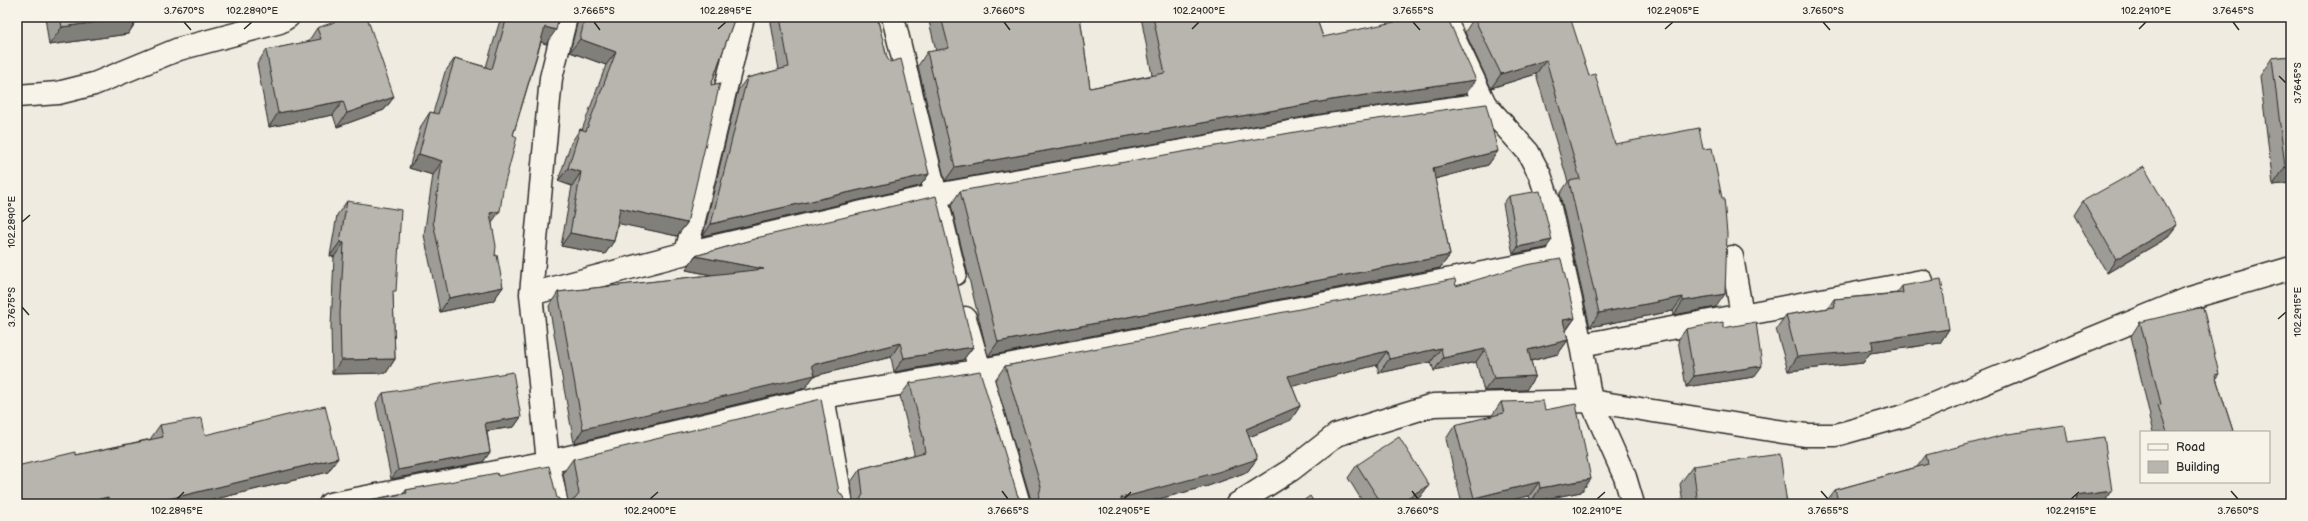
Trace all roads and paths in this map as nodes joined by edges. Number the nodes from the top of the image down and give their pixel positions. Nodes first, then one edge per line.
1 (288, 17) edge
2 (566, 17) edge
3 (743, 17) edge
4 (893, 17) edge
5 (1444, 17) edge
6 (17, 96) edge
7 (1485, 104) junction
8 (936, 195) junction
9 (686, 253) junction
10 (1732, 257) dead end
11 (1560, 258) junction
12 (2291, 268) edge
13 (1922, 281) edge
14 (531, 294) junction
15 (1742, 315) junction
16 (1581, 345) junction
17 (981, 370) junction
18 (823, 397) junction
19 (1591, 401) junction
20 (548, 462) junction
21 (330, 504) edge
22 (557, 504) edge
23 (842, 504) edge
24 (1019, 504) edge
25 (1237, 504) edge
26 (1633, 504) edge

1 - 6 street
2 - 14 street
3 - 9 street
4 - 8 street
5 - 7 street
7 - 8 street
7 - 11 street
8 - 9 street
8 - 17 street
9 - 14 street
10 - 15 street
11 - 16 street
11 - 17 street
12 - 19 street
13 - 15 street
14 - 20 street
15 - 16 street
16 - 19 street
17 - 18 street
17 - 24 street
18 - 20 street
18 - 23 street
19 - 25 street
19 - 26 street
20 - 21 street
20 - 22 street

